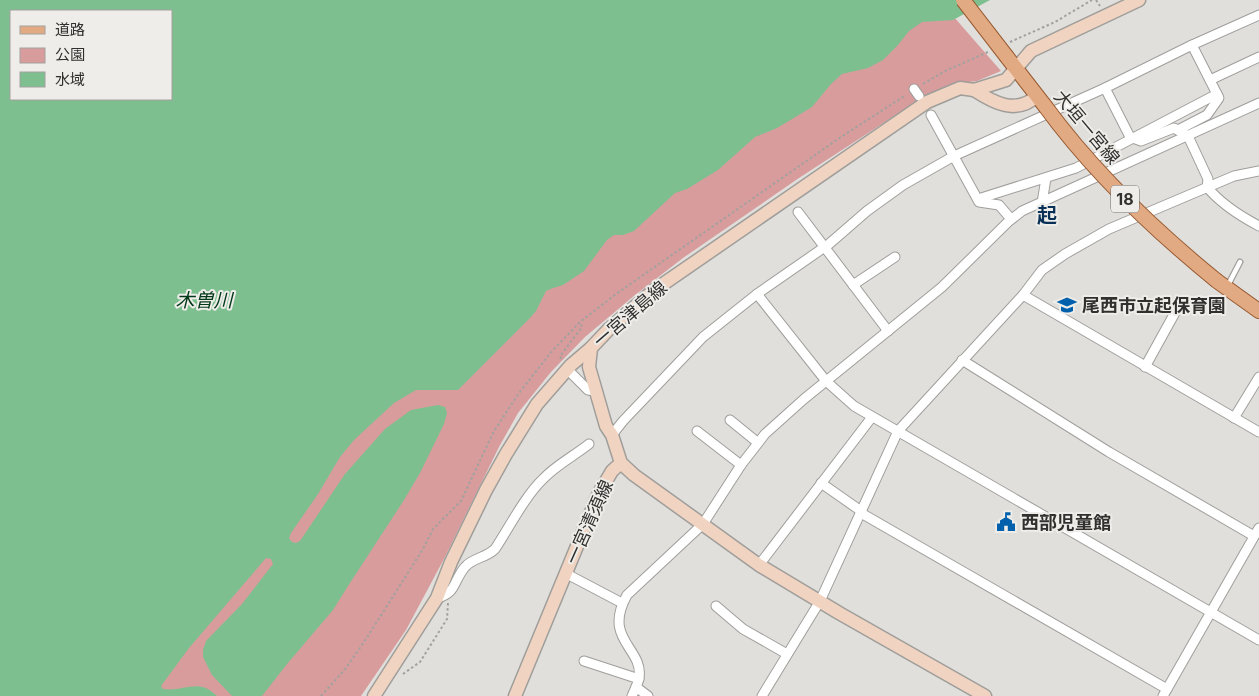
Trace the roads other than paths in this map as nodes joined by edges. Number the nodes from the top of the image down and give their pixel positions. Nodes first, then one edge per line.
1 (963, 0) edge
2 (1139, 0) edge
3 (1259, 14) edge
4 (1192, 45) junction
5 (1259, 57) edge
6 (1017, 69) junction
7 (1210, 80) junction
8 (1105, 88) junction
9 (974, 90) junction
10 (1217, 94) junction
11 (1041, 101) junction
12 (1259, 103) edge
13 (931, 114) dead end
14 (1178, 130) junction
15 (1188, 136) junction
16 (1134, 139) junction
17 (954, 156) junction
18 (1259, 171) edge
19 (1046, 178) junction
20 (1207, 187) junction
21 (978, 199) junction
22 (1042, 203) junction
23 (798, 212) dead end
24 (1011, 219) junction
25 (1259, 226) edge
26 (825, 247) junction
27 (895, 257) dead end
28 (1240, 262) dead end
29 (1222, 284) junction
30 (853, 285) junction
31 (757, 294) junction
32 (1022, 295) junction
33 (1177, 309) dead end
34 (1259, 311) edge
35 (888, 331) junction
36 (591, 348) junction
37 (962, 360) junction
38 (1145, 367) junction
39 (572, 374) dead end
40 (1259, 377) edge
41 (826, 381) junction
42 (596, 391) junction
43 (872, 417) junction
44 (1234, 418) junction
45 (730, 420) dead end
46 (697, 431) dead end
47 (898, 431) junction
48 (1259, 432) edge
49 (612, 435) junction
50 (757, 442) junction
51 (589, 444) dead end
52 (621, 462) junction
53 (741, 465) junction
54 (821, 483) junction
55 (861, 512) junction
56 (704, 524) junction
57 (1257, 532) edge
58 (759, 565) junction
59 (565, 573) junction
60 (441, 597) junction
61 (820, 601) junction
62 (622, 603) junction
63 (716, 606) dead end
64 (1212, 612) junction
65 (1259, 640) edge
66 (787, 654) junction
67 (584, 661) dead end
68 (638, 683) junction
69 (1165, 692) edge
70 (374, 696) edge
71 (516, 696) edge
72 (632, 696) edge
73 (648, 696) edge
74 (762, 696) edge
75 (986, 696) edge

1 - 6 main road, 大垣一宮線 / 18, bridge
2 - 6 main road, 一宮津島線
3 - 4 street
4 - 7 street
4 - 8 street
5 - 7 street
6 - 9 main road, 一宮津島線
6 - 11 main road, 大垣一宮線 / 18
7 - 10 street
8 - 16 street
8 - 17 street
9 - 11 main road
9 - 36 main road, 一宮津島線
10 - 14 street
10 - 16 street
11 - 29 main road, 大垣一宮線 / 18, bridge
12 - 15 street
13 - 17 street
14 - 15 street
14 - 16 street
15 - 20 street
15 - 22 street
16 - 19 street
17 - 21 street
17 - 26 street
18 - 20 street
19 - 21 street
19 - 22 street
20 - 25 street
20 - 32 street
21 - 24 street
22 - 24 street
23 - 26 street
24 - 35 street
26 - 30 street
26 - 31 street
27 - 30 street
28 - 29 lane
29 - 34 main road, 大垣一宮線 / 18
30 - 35 street
31 - 41 street
31 - 49 street
32 - 37 street
32 - 38 street
33 - 38 street
35 - 41 street
36 - 42 main road, 一宮清須線
36 - 60 main road, 一宮津島線
37 - 47 street
37 - 57 street
38 - 44 street
39 - 42 street
40 - 44 street
41 - 43 street
41 - 50 street
42 - 49 main road, 一宮清須線
43 - 47 street
43 - 54 street
44 - 48 street
45 - 50 street
46 - 53 street
47 - 55 street
47 - 64 street
49 - 52 main road, 一宮清須線
50 - 53 street
51 - 60 street
52 - 56 main road
52 - 59 main road, 一宮清須線
53 - 56 street
54 - 55 street
54 - 58 street
55 - 61 street
55 - 69 street
56 - 58 main road
56 - 62 street
57 - 64 street
58 - 61 main road
59 - 62 street
59 - 71 main road, 一宮清須線
60 - 70 main road, 一宮津島線
61 - 66 street
61 - 75 main road
62 - 68 street
63 - 66 street
64 - 65 street
64 - 69 street
66 - 74 street
67 - 68 street
68 - 72 street
68 - 73 street

